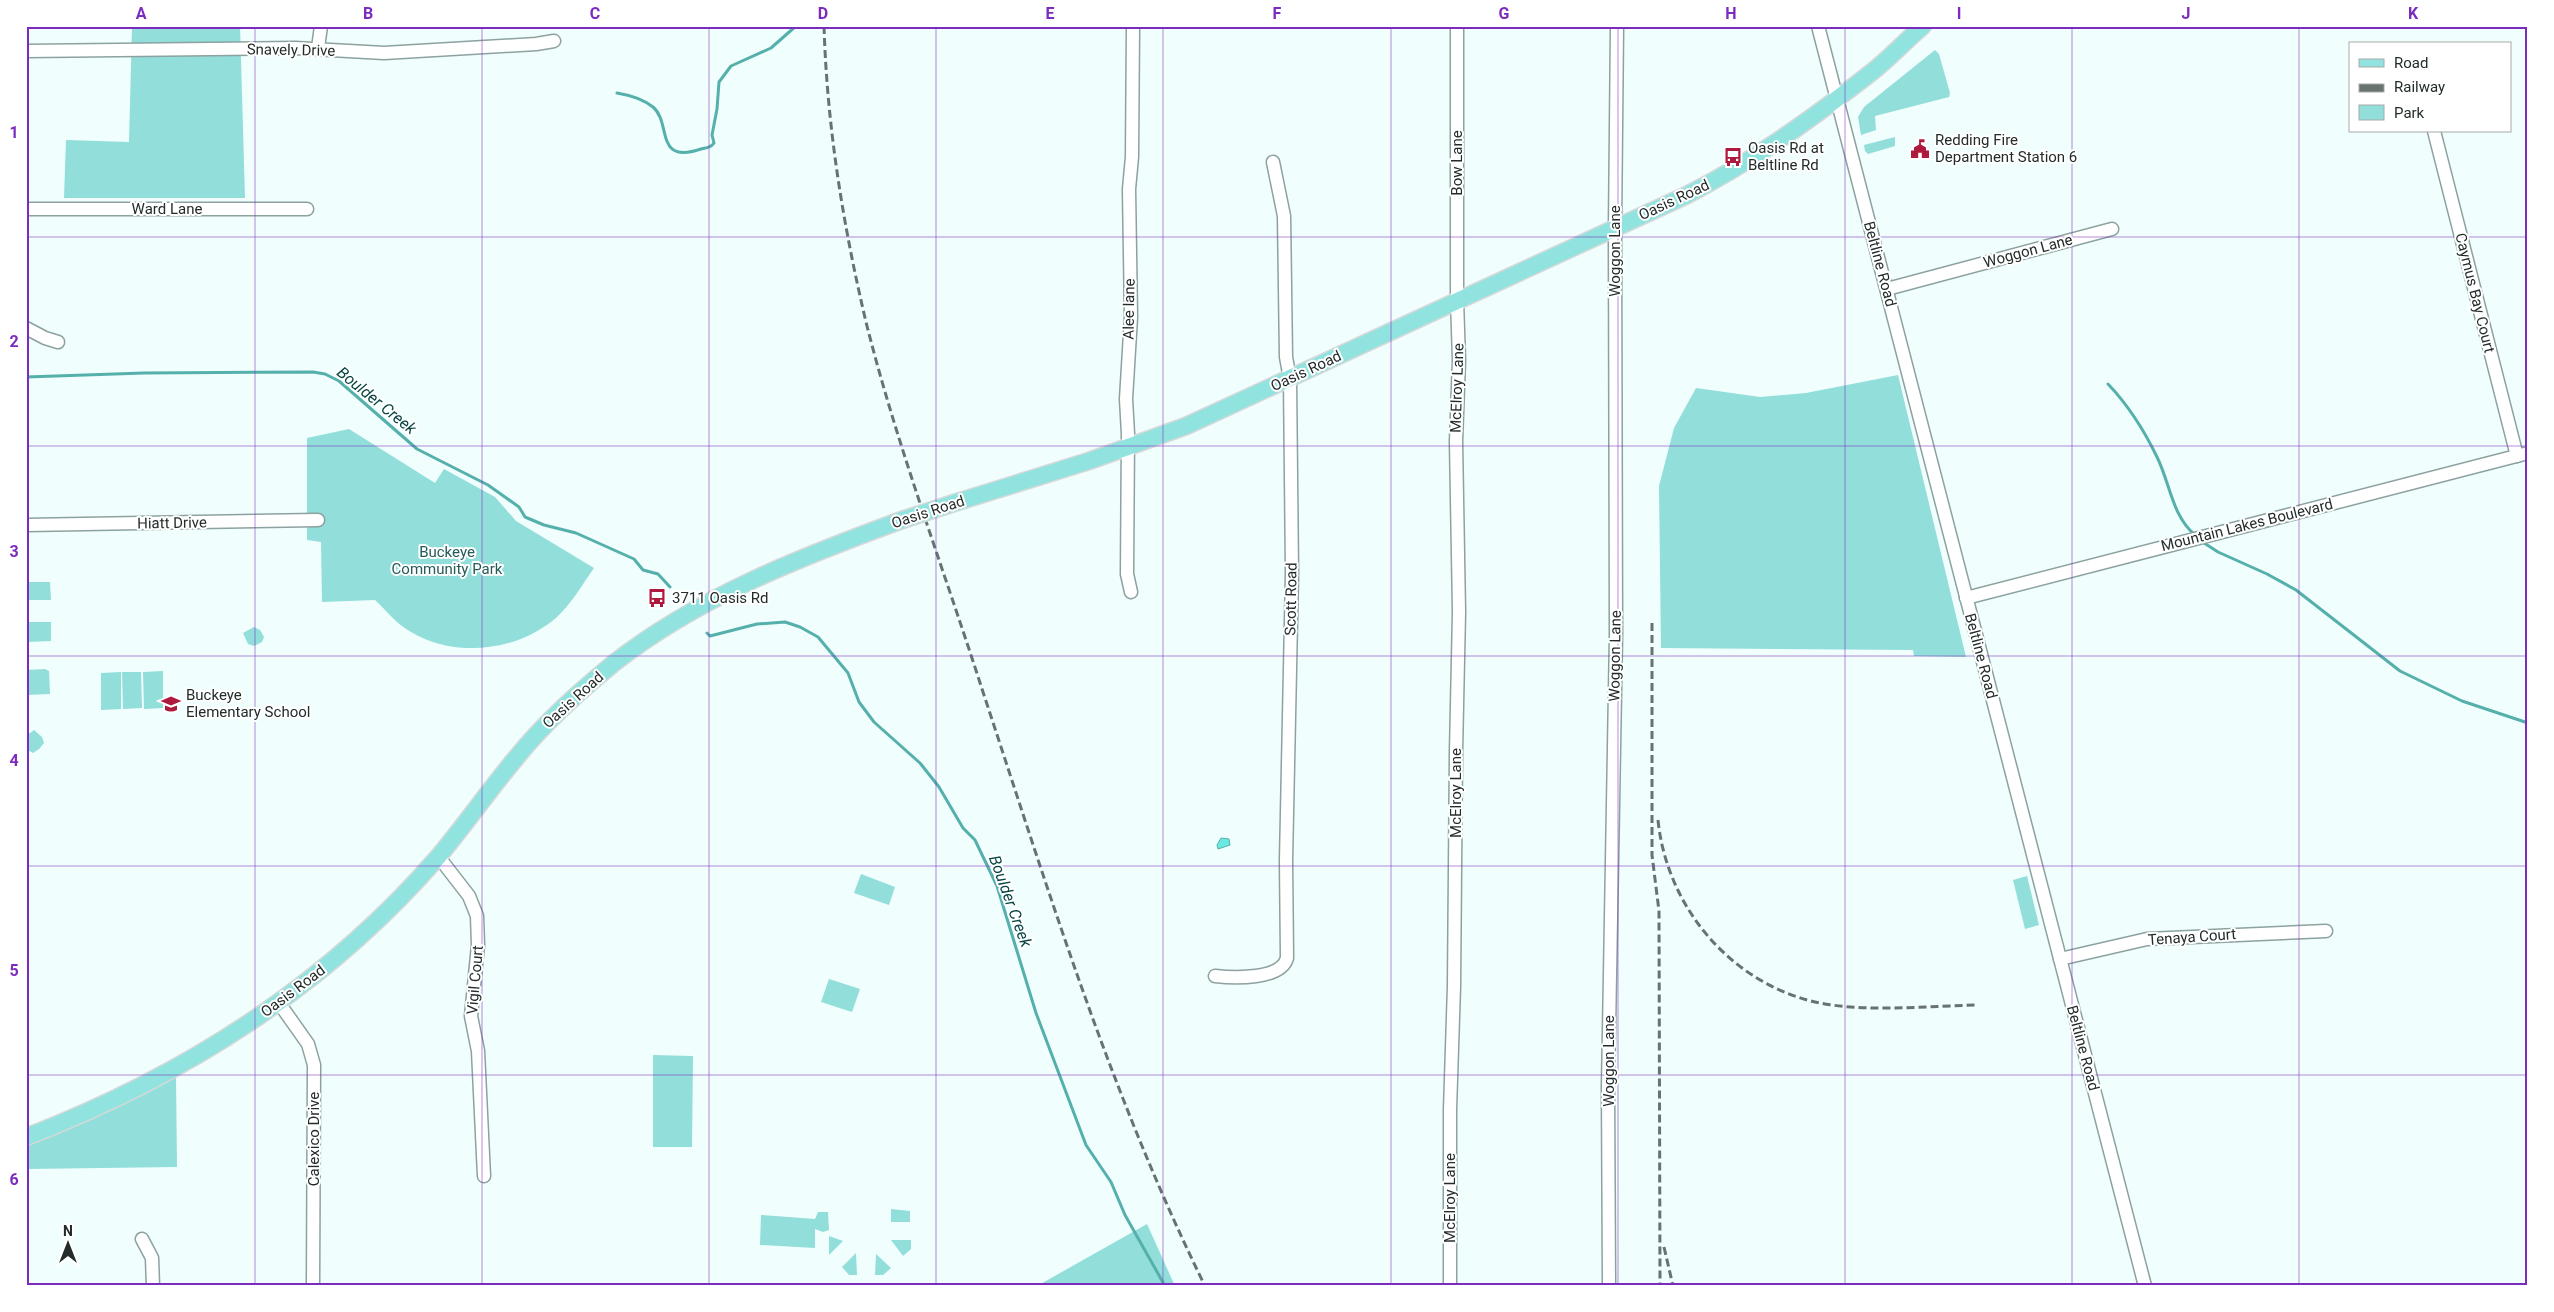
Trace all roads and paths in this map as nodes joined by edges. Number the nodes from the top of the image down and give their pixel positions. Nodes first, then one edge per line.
1 (322, 26) edge
2 (1133, 26) edge
3 (1457, 26) edge
4 (1617, 26) edge
5 (1818, 26) edge
6 (1923, 26) edge
7 (554, 41) dead end
8 (318, 48) junction
9 (26, 50) edge
10 (1838, 97) junction
11 (2434, 132) edge
12 (1273, 162) dead end
13 (307, 208) dead end
14 (26, 209) edge
15 (1615, 228) junction
16 (2112, 229) dead end
17 (1887, 290) junction
18 (1457, 300) junction
19 (26, 328) edge
20 (58, 342) dead end
21 (1290, 379) junction
22 (1128, 448) junction
23 (2522, 454) edge
24 (318, 520) dead end
25 (26, 525) edge
26 (1131, 592) dead end
27 (1966, 598) junction
28 (438, 856) junction
29 (2326, 931) dead end
30 (2060, 959) junction
31 (1215, 976) dead end
32 (279, 1003) junction
33 (26, 1137) edge
34 (484, 1176) dead end
35 (142, 1239) dead end
36 (153, 1286) edge
37 (313, 1286) edge
38 (1450, 1286) edge
39 (1609, 1286) edge
40 (2145, 1286) edge

1 - 8 street
2 - 22 street, Alee lane
3 - 18 street, Bow Lane
4 - 15 street, Woggon Lane
5 - 10 street, Beltline Road
6 - 10 main road, Oasis Road
7 - 8 street, Snavely Drive
8 - 9 street, Snavely Drive
10 - 15 main road, Oasis Road
10 - 17 street, Beltline Road
11 - 23 street, Caymus Bay Court
12 - 21 street, Scott Road
13 - 14 street, Ward Lane
15 - 18 main road, Oasis Road
15 - 39 street, Woggon Lane
16 - 17 street, Woggon Lane
17 - 27 street, Beltline Road
18 - 21 main road, Oasis Road
18 - 38 street, McElroy Lane
19 - 20 street
21 - 22 main road, Oasis Road
21 - 31 street, Scott Road
22 - 26 street, Alee lane
22 - 28 main road, Oasis Road, bridge
23 - 27 street, Mountain Lakes Boulevard
24 - 25 street, Hiatt Drive
27 - 30 street, Beltline Road
28 - 32 main road, Oasis Road
28 - 34 street, Vigil Court
29 - 30 street, Tenaya Court
30 - 40 street, Beltline Road
32 - 33 main road, Oasis Road
32 - 37 street, Calexico Drive
35 - 36 street

